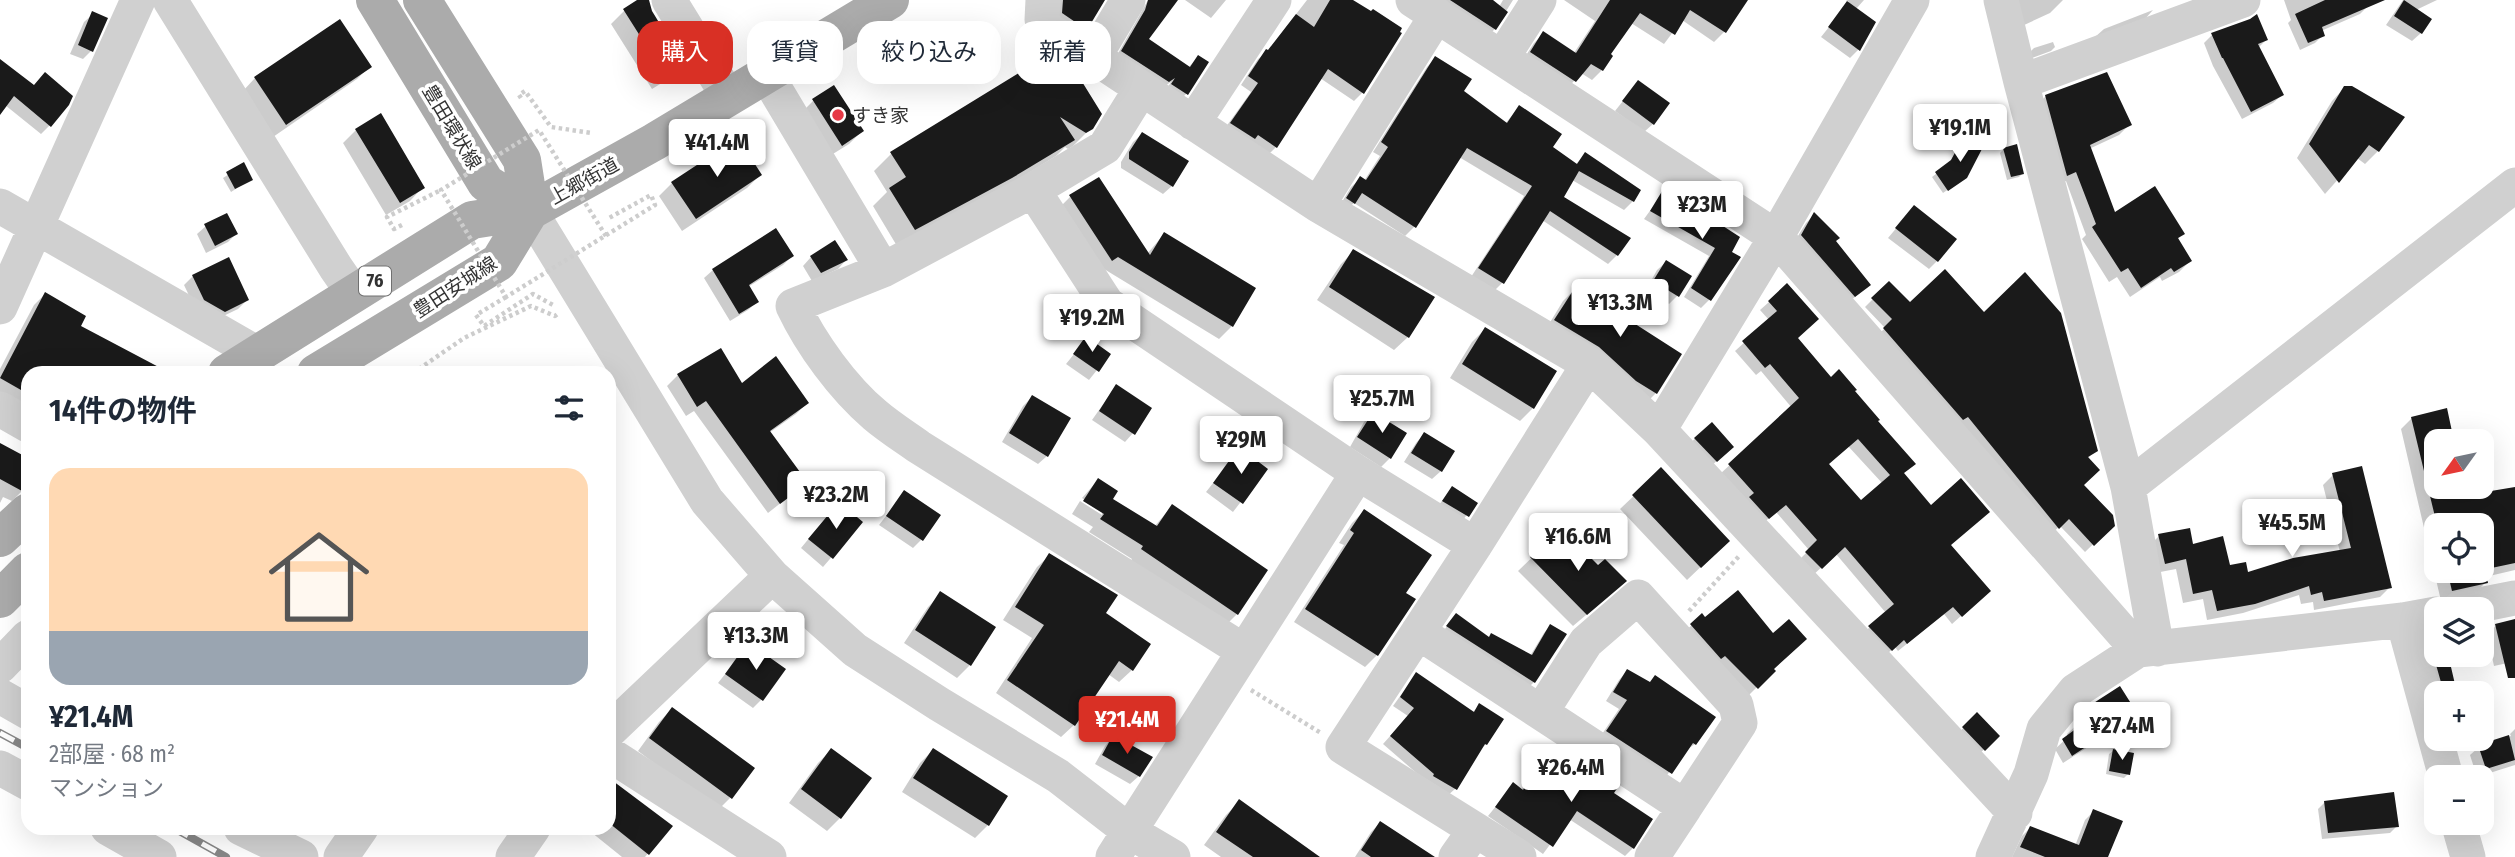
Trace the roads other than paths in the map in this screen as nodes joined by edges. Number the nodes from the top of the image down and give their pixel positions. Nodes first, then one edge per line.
1 (138, 0) edge
2 (170, 0) edge
3 (375, 0) edge
4 (422, 0) edge
5 (669, 0) edge
6 (890, 0) edge
7 (1043, 0) edge
8 (1128, 0) edge
9 (1274, 0) edge
10 (1539, 0) edge
11 (1912, 0) edge
12 (2001, 0) edge
13 (2243, 0) edge
14 (1425, 8) edge
15 (1043, 21) edge
16 (843, 28) edge
17 (1111, 28) edge
18 (1503, 58) junction
19 (1111, 69) edge
20 (2021, 82) junction
21 (749, 84) edge
22 (772, 84) edge
23 (1141, 89) junction
24 (728, 96) junction
25 (1193, 123) junction
26 (2515, 185) edge
27 (1033, 190) junction
28 (1318, 205) junction
29 (0, 206) edge
30 (530, 211) junction
31 (36, 226) junction
32 (1776, 237) junction
33 (883, 270) junction
34 (355, 294) junction
35 (0, 307) edge
36 (242, 363) edge
37 (1589, 364) junction
38 (328, 366) edge
39 (0, 409) edge
40 (21, 421) edge
41 (1660, 430) junction
42 (1358, 473) junction
43 (2128, 487) junction
44 (21, 518) edge
45 (0, 538) edge
46 (1475, 545) junction
47 (772, 576) junction
48 (21, 578) edge
49 (2515, 598) edge
50 (0, 599) edge
51 (2494, 602) edge
52 (2419, 617) edge
53 (1418, 632) junction
54 (21, 644) edge
55 (2148, 649) junction
56 (1236, 663) junction
57 (0, 666) edge
58 (0, 696) edge
59 (21, 708) edge
60 (1541, 712) junction
61 (616, 724) edge
62 (616, 759) edge
63 (2444, 765) edge
64 (0, 768) edge
65 (21, 779) edge
66 (1685, 807) junction
67 (2015, 813) junction
68 (120, 835) edge
69 (255, 835) edge
70 (356, 835) edge
71 (528, 835) edge
72 (2462, 835) edge
73 (1121, 844) edge
74 (1466, 844) edge
75 (159, 857) edge
76 (301, 857) edge
77 (341, 857) edge
78 (513, 857) edge
79 (769, 857) edge
80 (1173, 857) edge
81 (1519, 857) edge
82 (1652, 857) edge
83 (1993, 857) edge
84 (2468, 857) edge

1 - 31 street
2 - 34 street
3 - 30 main road, 豊田環状線
4 - 30 main road
5 - 24 street
6 - 16 main road, 上郷街道 / 76
7 - 15 street
8 - 17 street
9 - 25 street
10 - 18 street
11 - 32 street
12 - 20 street
13 - 20 street
14 - 18 street
14 - 28 street
18 - 32 street
19 - 23 street
20 - 43 street
21 - 24 main road, 上郷街道 / 76
22 - 33 street
23 - 25 street
23 - 27 street
24 - 30 main road, 上郷街道 / 76
25 - 28 street
26 - 43 street
27 - 33 street
27 - 42 street
28 - 37 street
29 - 31 street
30 - 34 main road, 76
30 - 38 main road, 豊田安城線 / 76
30 - 47 street
31 - 35 street
31 - 36 street
32 - 41 street
32 - 55 street
33 - 56 street
34 - 36 main road, 76
37 - 41 street
37 - 46 street
39 - 40 street
41 - 67 street
42 - 46 street
42 - 56 street
43 - 55 street
44 - 45 main road
46 - 53 street
47 - 61 street
47 - 73 street
48 - 50 main road
49 - 51 street
52 - 55 street
52 - 63 street
53 - 60 street
53 - 74 street
54 - 57 street
55 - 67 street
56 - 73 street
58 - 59 street
60 - 66 street
60 - 66 street
62 - 79 street
64 - 65 street
66 - 82 street
67 - 83 street
68 - 75 street
69 - 76 street
70 - 77 street
71 - 78 street
72 - 84 street
73 - 80 street
74 - 81 street

